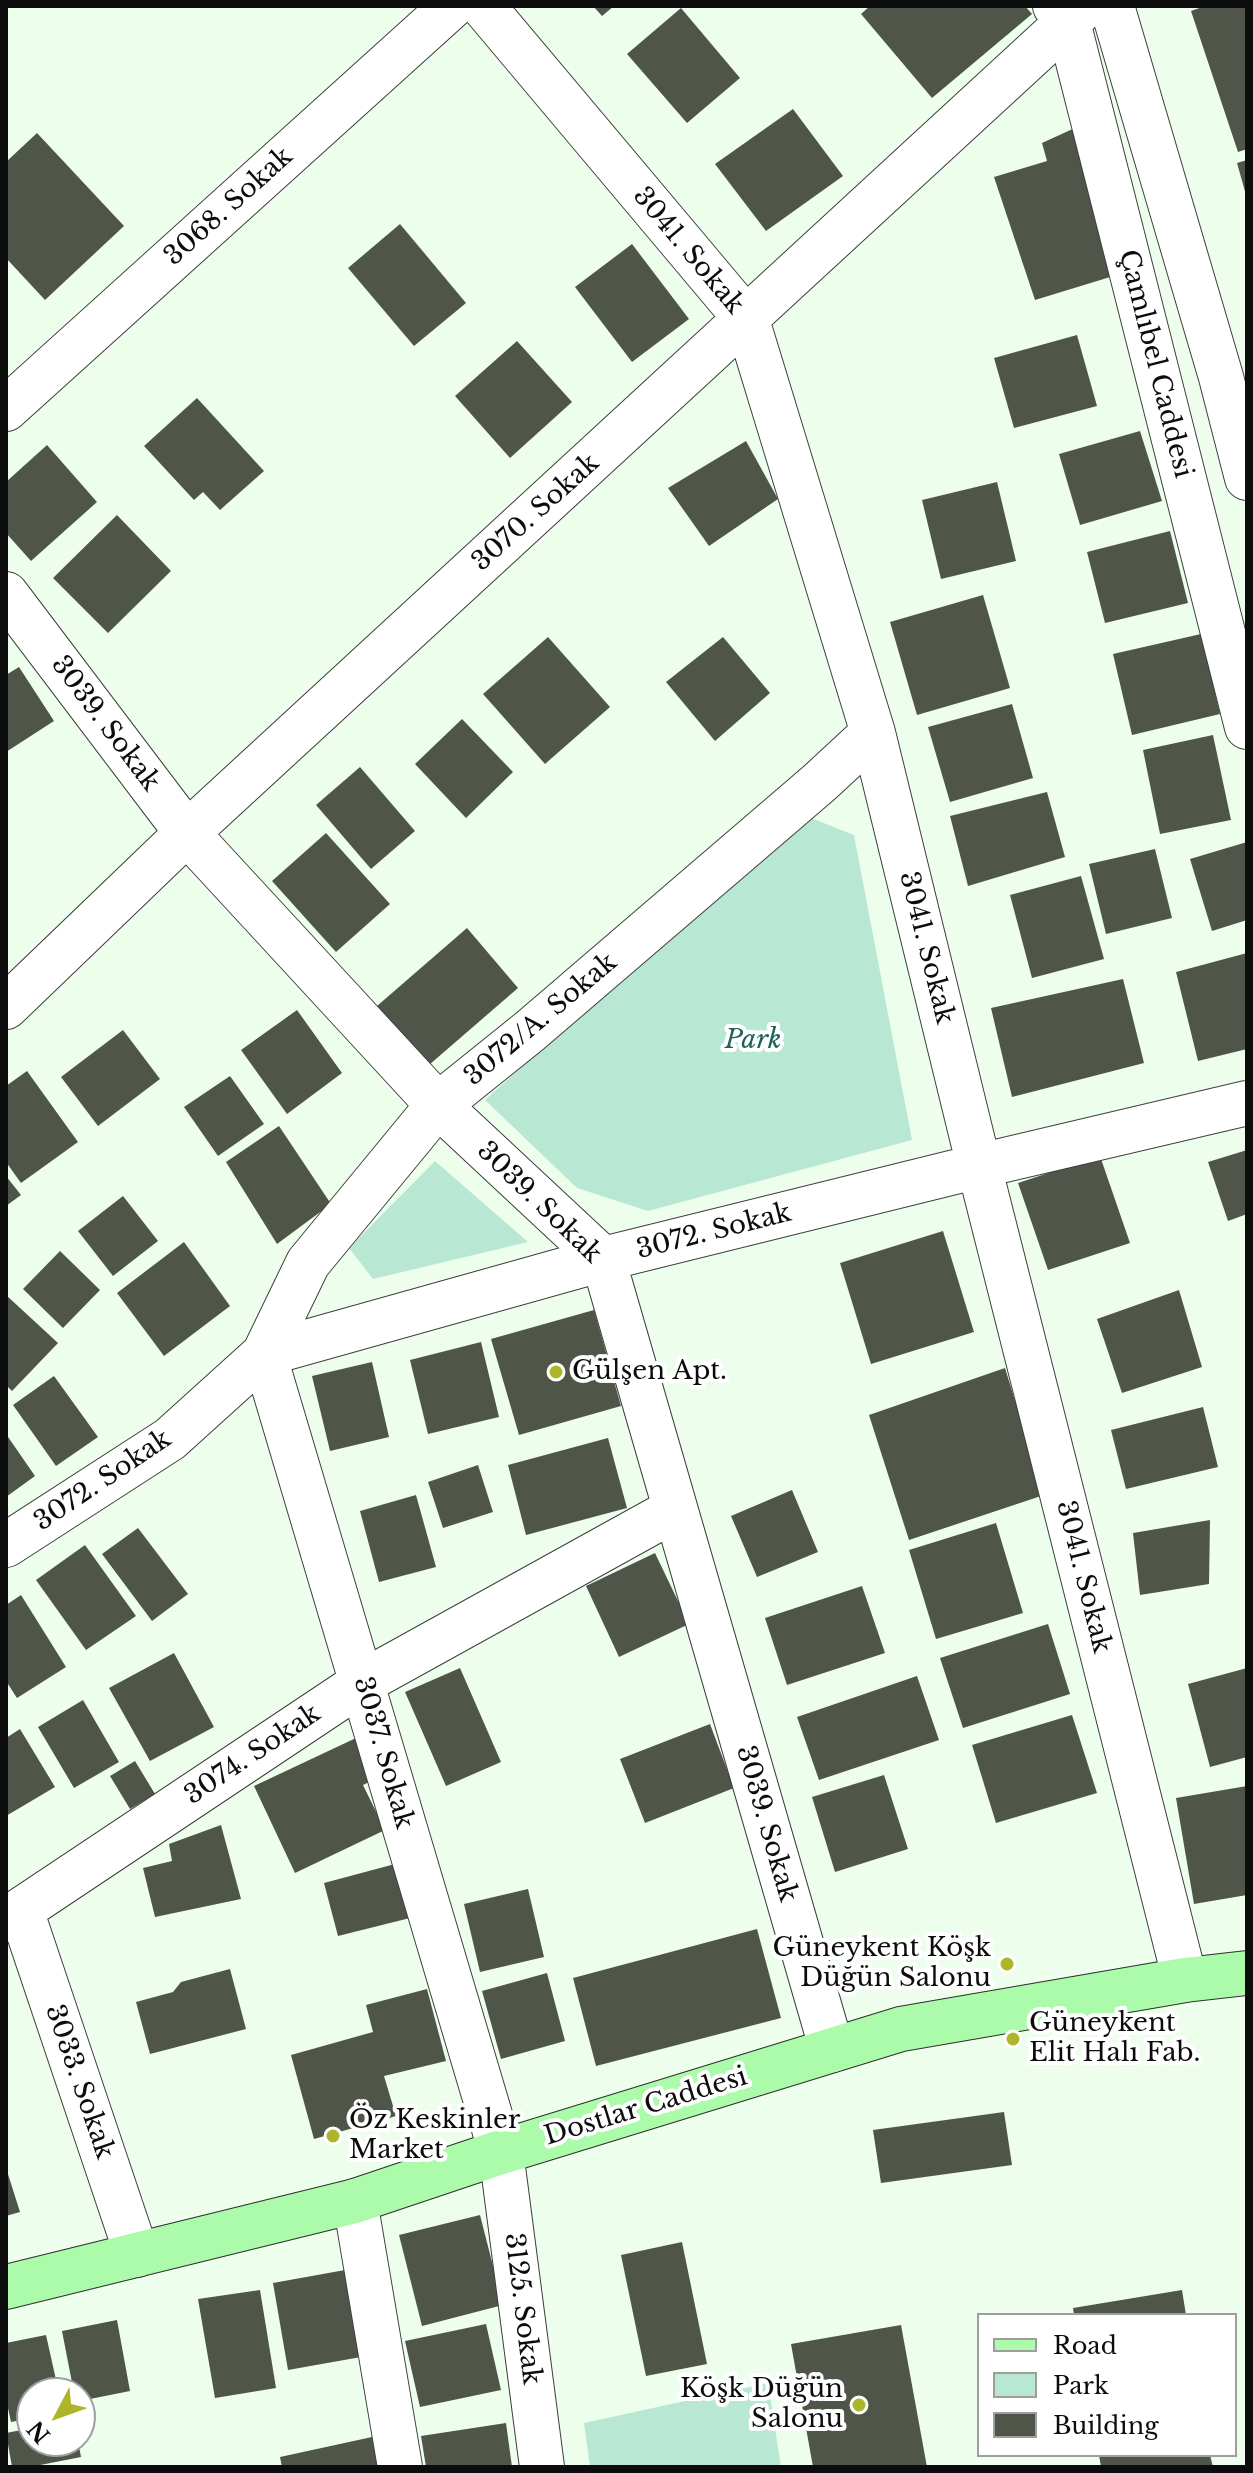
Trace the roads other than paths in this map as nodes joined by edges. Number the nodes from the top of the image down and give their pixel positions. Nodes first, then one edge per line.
1 (452, 6) edge
2 (483, 6) edge
3 (1112, 6) edge
4 (1069, 11) edge
5 (747, 320) junction
6 (6, 409) edge
7 (1247, 478) edge
8 (6, 594) edge
9 (1247, 727) edge
10 (873, 733) junction
11 (187, 833) junction
12 (10, 998) edge
13 (1247, 1103) edge
14 (438, 1105) junction
15 (979, 1166) junction
16 (603, 1259) junction
17 (264, 1354) junction
18 (674, 1510) junction
19 (6, 1545) edge
20 (363, 1682) junction
21 (13, 1915) edge
22 (1247, 1973) edge
23 (1185, 1980) junction
24 (832, 2050) junction
25 (501, 2152) junction
26 (355, 2201) junction
27 (137, 2255) junction
28 (6, 2287) edge
29 (400, 2467) edge
30 (542, 2467) edge

1 - 6 street, 3068. Sokak
2 - 5 street, 3041. Sokak
3 - 7 street
4 - 5 street, 3070. Sokak
4 - 9 street, Çamlıbel Caddesi
5 - 10 street, 3041. Sokak
5 - 11 street, 3070. Sokak
8 - 11 street, 3039. Sokak
10 - 14 street, 3072/A. Sokak
10 - 15 street, 3041. Sokak
11 - 12 street, 3070. Sokak
11 - 14 street, 3039. Sokak
13 - 15 street, 3072. Sokak
14 - 16 street, 3039. Sokak
14 - 17 street, 3072/A. Sokak
15 - 16 street, 3072. Sokak
15 - 23 street, 3041. Sokak
16 - 17 street, 3072. Sokak
16 - 18 street, 3039. Sokak
17 - 19 street, 3072. Sokak
17 - 20 street, 3037. Sokak
18 - 20 street, 3074. Sokak
18 - 24 street, 3039. Sokak
20 - 21 street, 3074. Sokak
20 - 25 street, 3037. Sokak
21 - 27 street, 3033. Sokak
22 - 23 main road, Dostlar Caddesi
23 - 24 main road, Dostlar Caddesi
24 - 25 main road, Dostlar Caddesi
25 - 26 main road, Dostlar Caddesi
25 - 30 street, 3125. Sokak
26 - 27 main road, Dostlar Caddesi
26 - 29 street
27 - 28 main road, Dostlar Caddesi

